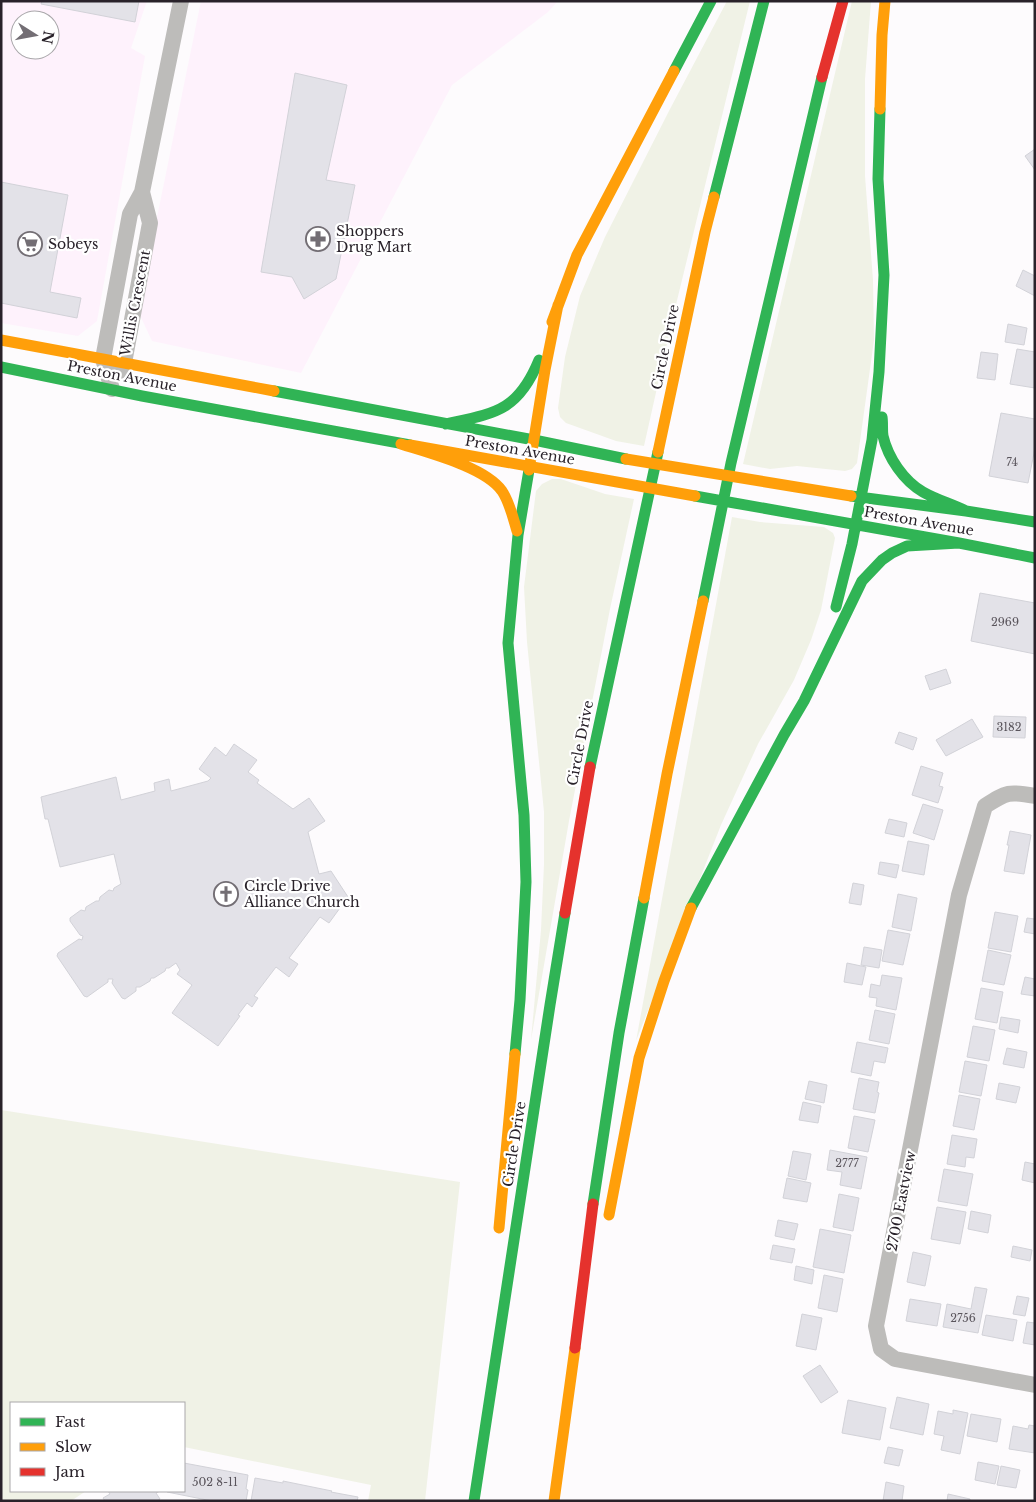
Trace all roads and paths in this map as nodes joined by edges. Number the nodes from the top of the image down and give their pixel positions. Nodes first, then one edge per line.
1 (181, 1) edge
2 (712, 1) edge
3 (764, 1) edge
4 (842, 1) edge
5 (885, 1) edge
6 (142, 192) junction
7 (558, 306) junction
8 (1, 340) edge
9 (103, 359) junction
10 (124, 363) junction
11 (1, 368) edge
12 (879, 372) junction
13 (112, 389) junction
14 (446, 424) junction
15 (534, 440) junction
16 (401, 444) junction
17 (529, 467) junction
18 (861, 498) junction
19 (966, 510) junction
20 (1035, 522) edge
21 (855, 525) junction
22 (518, 535) junction
23 (959, 543) junction
24 (1035, 558) edge
25 (804, 701) junction
26 (1035, 796) edge
27 (607, 1226) dead end
28 (497, 1243) dead end
29 (490, 1318) dead end
30 (586, 1353) dead end
31 (494, 1368) junction
32 (1035, 1385) edge
33 (563, 1441) junction
34 (474, 1501) edge
35 (554, 1501) edge

1 - 6 street, Willis Crescent
2 - 7 main road
3 - 31 main road, Circle Drive
4 - 33 main road
5 - 12 main road
6 - 9 street, Willis Crescent
6 - 10 street, Willis Crescent
7 - 14 main road
7 - 15 main road
8 - 9 main road, Preston Avenue
9 - 10 main road, Preston Avenue
9 - 13 street, Willis Crescent
10 - 13 street, Willis Crescent
10 - 14 main road, Preston Avenue
11 - 13 main road, Preston Avenue
12 - 18 main road
12 - 19 main road
13 - 16 main road, Preston Avenue
14 - 15 main road, Preston Avenue
15 - 17 main road
15 - 18 main road, Preston Avenue
16 - 17 main road, Preston Avenue
16 - 22 main road
17 - 21 main road, Preston Avenue
17 - 22 main road
18 - 19 main road, Preston Avenue
18 - 21 main road
19 - 20 main road, Preston Avenue
21 - 23 main road, Preston Avenue
21 - 25 main road
22 - 28 main road
23 - 24 main road, Preston Avenue
23 - 25 main road
25 - 27 main road
26 - 32 street, 2700 Eastview
29 - 31 main road
30 - 33 main road
31 - 34 main road, Circle Drive
33 - 35 main road

